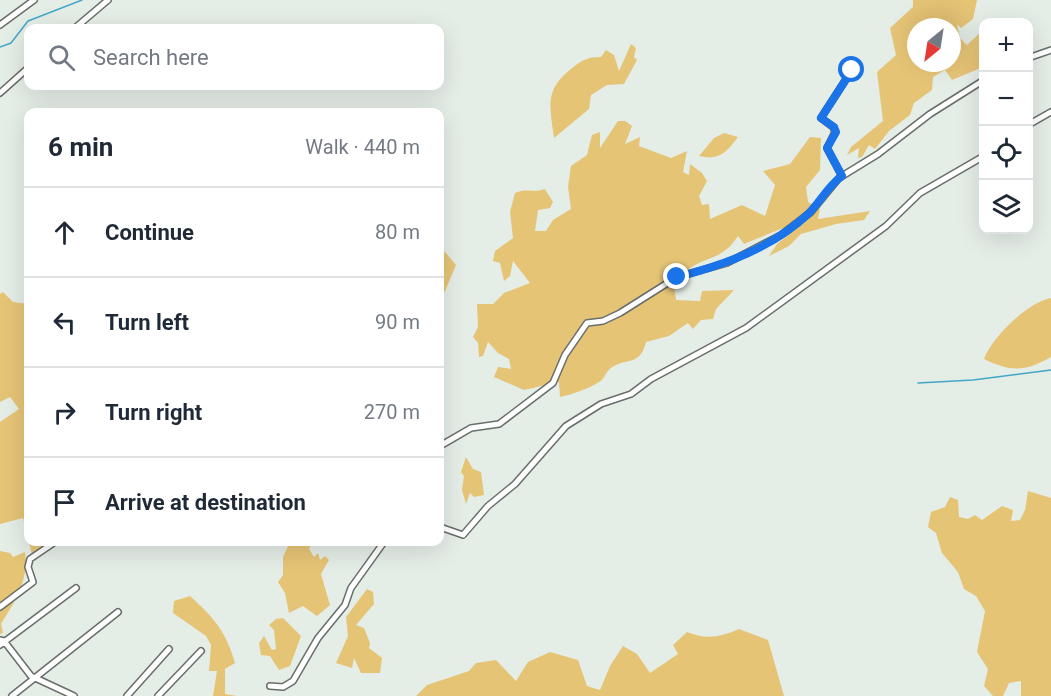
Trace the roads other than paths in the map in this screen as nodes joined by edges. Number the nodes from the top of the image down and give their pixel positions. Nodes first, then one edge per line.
1 (34, 0) edge
2 (108, 0) edge
3 (80, 24) edge
4 (0, 25) edge
5 (1051, 50) edge
6 (1033, 57) edge
7 (852, 70) dead end
8 (24, 72) edge
9 (979, 83) edge
10 (0, 93) edge
11 (1051, 112) edge
12 (1033, 123) edge
13 (979, 159) edge
14 (842, 176) junction
15 (444, 444) edge
16 (444, 528) edge
17 (49, 546) edge
18 (381, 546) edge
19 (76, 588) dead end
20 (0, 607) edge
21 (118, 612) dead end
22 (1, 642) edge
23 (168, 649) dead end
24 (201, 651) dead end
25 (34, 678) junction
26 (270, 686) dead end
27 (12, 696) edge
28 (74, 696) edge
29 (127, 696) edge
30 (158, 696) edge

1 - 4 street
2 - 3 street
5 - 6 street
7 - 14 street
8 - 10 street
9 - 14 street
11 - 12 street
13 - 16 street
14 - 15 street
17 - 20 street
18 - 26 street
19 - 22 street
21 - 25 street
22 - 25 street
23 - 29 street
24 - 30 street
25 - 27 street
25 - 28 street

